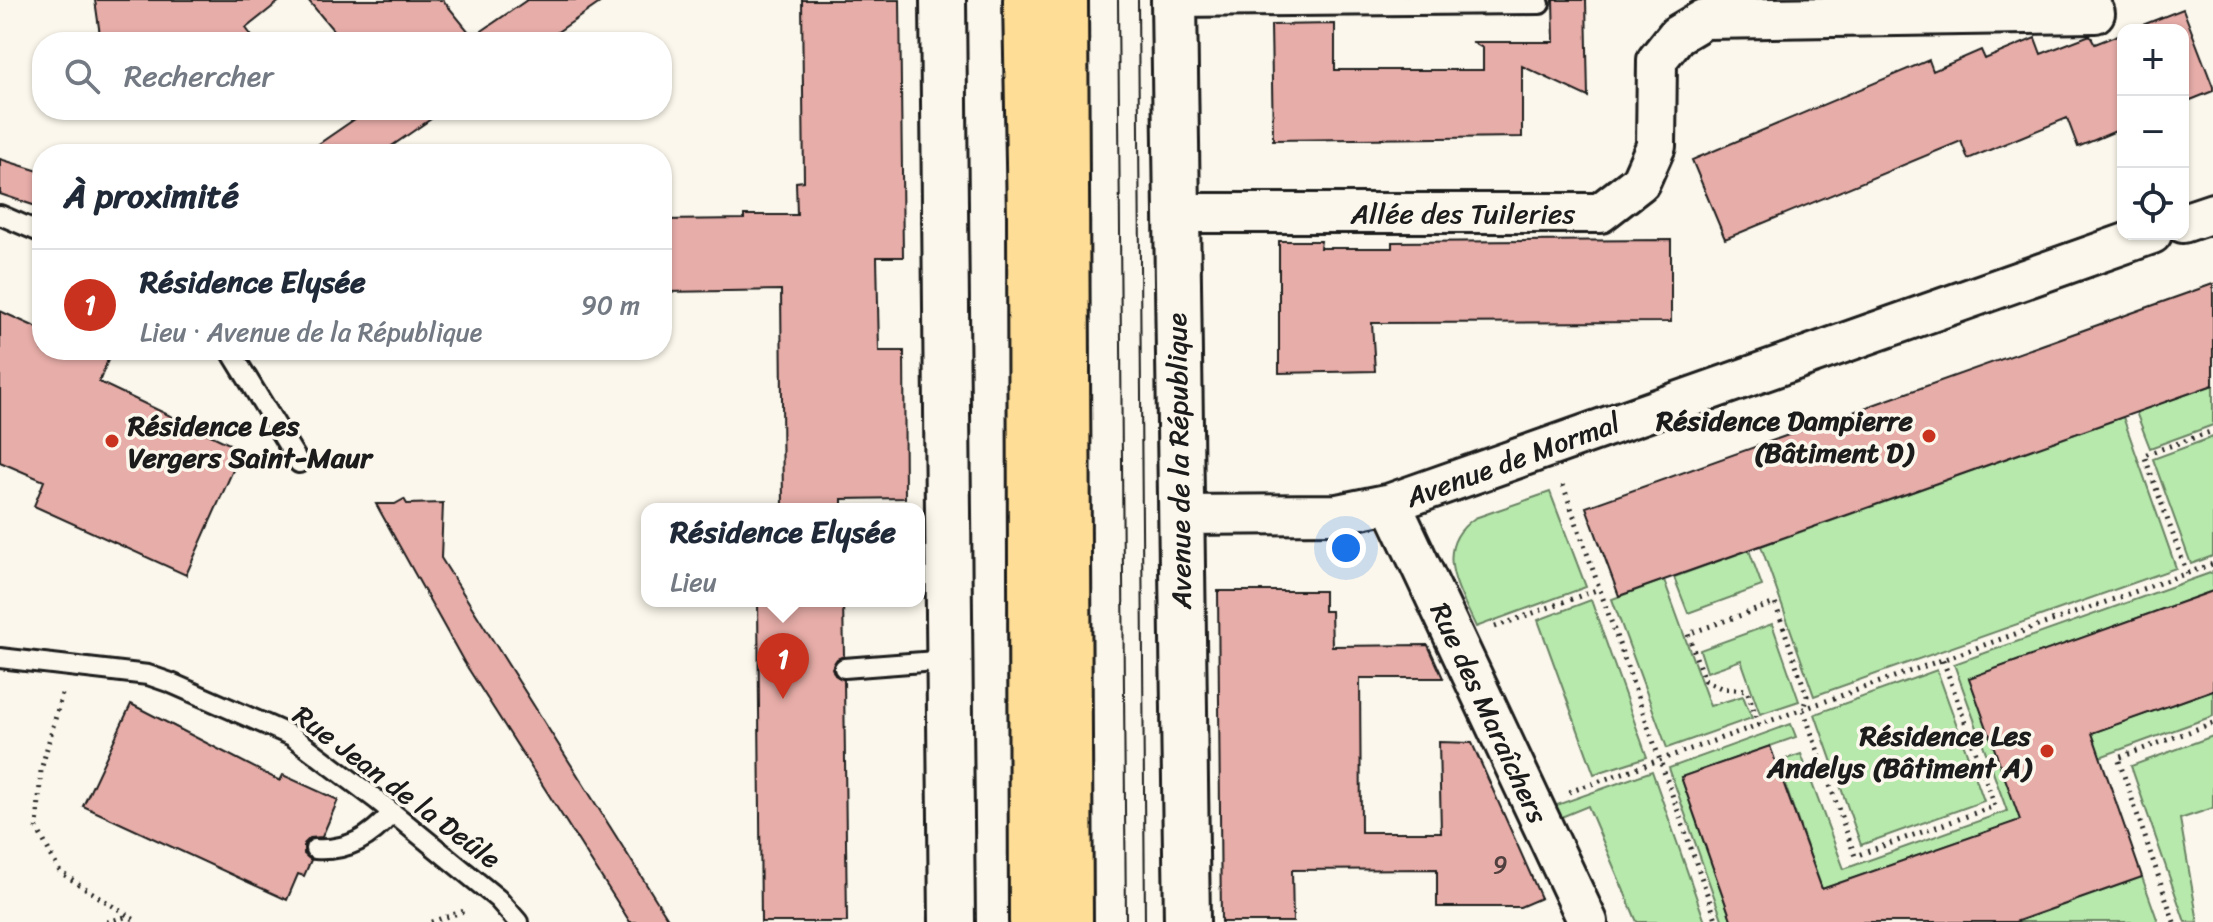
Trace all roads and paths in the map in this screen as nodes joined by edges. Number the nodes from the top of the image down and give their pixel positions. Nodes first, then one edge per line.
1 (943, 0) edge
2 (1026, 0) edge
3 (1065, 0) edge
4 (1174, 4) edge
5 (1540, 4) dead end
6 (2095, 13) dead end
7 (1176, 213) junction
8 (2213, 213) edge
9 (0, 215) edge
10 (1030, 217) junction
11 (2189, 221) edge
12 (32, 229) edge
13 (2135, 240) edge
14 (236, 360) edge
15 (2213, 431) edge
16 (299, 463) dead end
17 (1564, 487) dead end
18 (1391, 503) junction
19 (1180, 515) junction
20 (2213, 564) edge
21 (2187, 573) junction
22 (1599, 589) junction
23 (1456, 641) junction
24 (0, 658) edge
25 (949, 660) junction
26 (1943, 660) junction
27 (70, 666) junction
28 (844, 668) dead end
29 (1803, 709) junction
30 (2213, 723) edge
31 (1759, 725) junction
32 (1659, 761) junction
33 (1587, 786) dead end
34 (392, 813) junction
35 (315, 849) dead end
36 (1072, 913) edge
37 (127, 917) junction
38 (107, 922) edge
39 (138, 922) edge
40 (518, 922) edge
41 (952, 922) edge
42 (1002, 922) edge
43 (1032, 922) edge
44 (1187, 922) edge
45 (1588, 922) edge
46 (1717, 922) edge
47 (2174, 922) edge

1 - 25 street
2 - 10 main road
3 - 36 main road
4 - 5 lane
4 - 7 street, Avenue de la République
6 - 7 street, Allée des Tuileries
7 - 19 street, Avenue de la République
8 - 11 street
9 - 12 lane
10 - 42 main road
10 - 43 main road
13 - 18 street, Avenue de Mormal
14 - 16 lane
15 - 21 path
17 - 22 path
18 - 19 street, Avenue de Mormal
18 - 23 street, Rue des Maraîchers
19 - 44 street, Avenue de la République
20 - 21 path
21 - 26 path
22 - 23 path
22 - 32 path
23 - 45 street, Rue des Maraîchers
24 - 27 lane, Rue Jean de la Deûle
25 - 28 lane
25 - 41 street
26 - 29 path
26 - 29 path
27 - 34 lane, Rue Jean de la Deûle
27 - 37 path
29 - 31 path
29 - 31 path
30 - 47 path
31 - 32 path
32 - 33 path
32 - 46 path
34 - 35 lane
34 - 40 lane, Rue Jean de la Deûle
37 - 38 path
37 - 39 path

